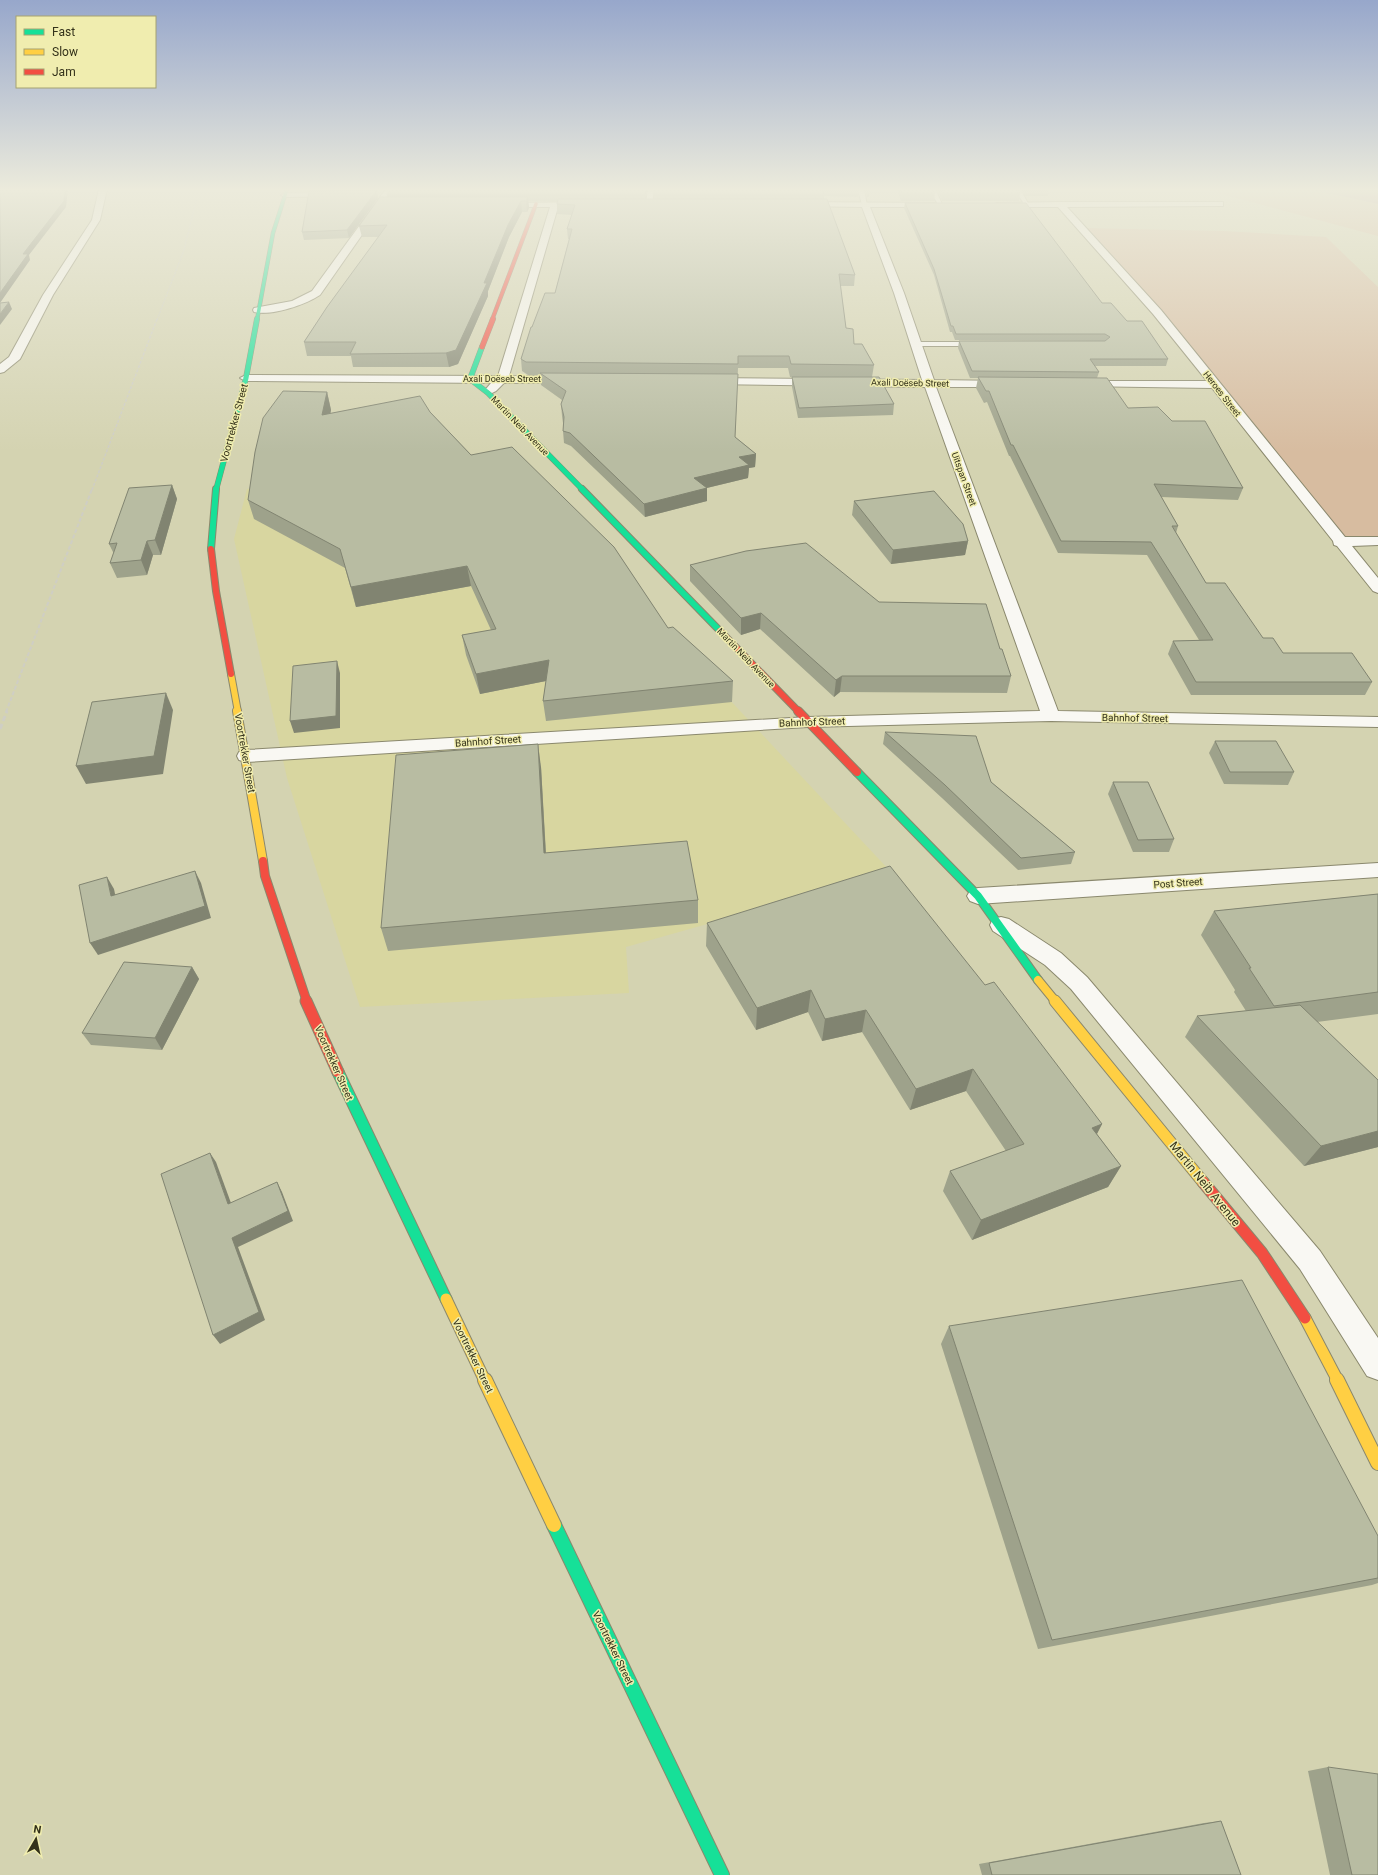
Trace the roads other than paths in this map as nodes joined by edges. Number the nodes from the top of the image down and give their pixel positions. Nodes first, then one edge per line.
1 (60, 276) edge
2 (265, 276) edge
3 (328, 276) edge
4 (509, 276) edge
5 (534, 276) edge
6 (893, 276) edge
7 (1125, 276) edge
8 (258, 310) junction
9 (917, 344) junction
10 (987, 344) edge
11 (0, 370) edge
12 (246, 378) junction
13 (470, 379) junction
14 (502, 379) junction
15 (581, 380) edge
16 (692, 381) edge
17 (929, 383) junction
18 (1016, 384) edge
19 (1072, 384) edge
20 (1215, 385) junction
21 (488, 394) junction
22 (1378, 541) edge
23 (1339, 542) junction
24 (1378, 588) edge
25 (1051, 716) junction
26 (808, 722) junction
27 (1378, 722) edge
28 (246, 756) junction
29 (1378, 870) edge
30 (978, 896) junction
31 (1001, 925) junction
32 (1378, 1365) edge
33 (1378, 1463) edge
34 (722, 1875) edge

1 - 11 street
2 - 8 main road, Voortrekker Street
3 - 8 street
4 - 13 main road
5 - 14 street
6 - 9 street, Uitspan Street
7 - 20 street, Heroes Street
8 - 12 main road, Voortrekker Street
9 - 10 lane
9 - 17 street, Uitspan Street
12 - 13 street, Axali Doëseb Street
12 - 28 main road, Voortrekker Street
13 - 14 street, Axali Doëseb Street
13 - 21 main road, Martin Neib Avenue
14 - 15 street, Axali Doëseb Street
14 - 21 street, Martin Neib Avenue
16 - 17 street, Axali Doëseb Street
17 - 18 street, Axali Doëseb Street
17 - 25 street, Uitspan Street
19 - 20 street
20 - 23 street, Heroes Street
21 - 26 main road, Martin Neib Avenue
22 - 23 street
23 - 24 street, Heroes Street
25 - 26 street, Bahnhof Street
25 - 27 street, Bahnhof Street
26 - 28 street, Bahnhof Street
26 - 30 main road, Martin Neib Avenue
28 - 34 main road, Voortrekker Street
29 - 30 street, Post Street
30 - 31 main road, Martin Neib Avenue
31 - 32 street, Martin Neib Avenue
31 - 33 main road, Martin Neib Avenue

